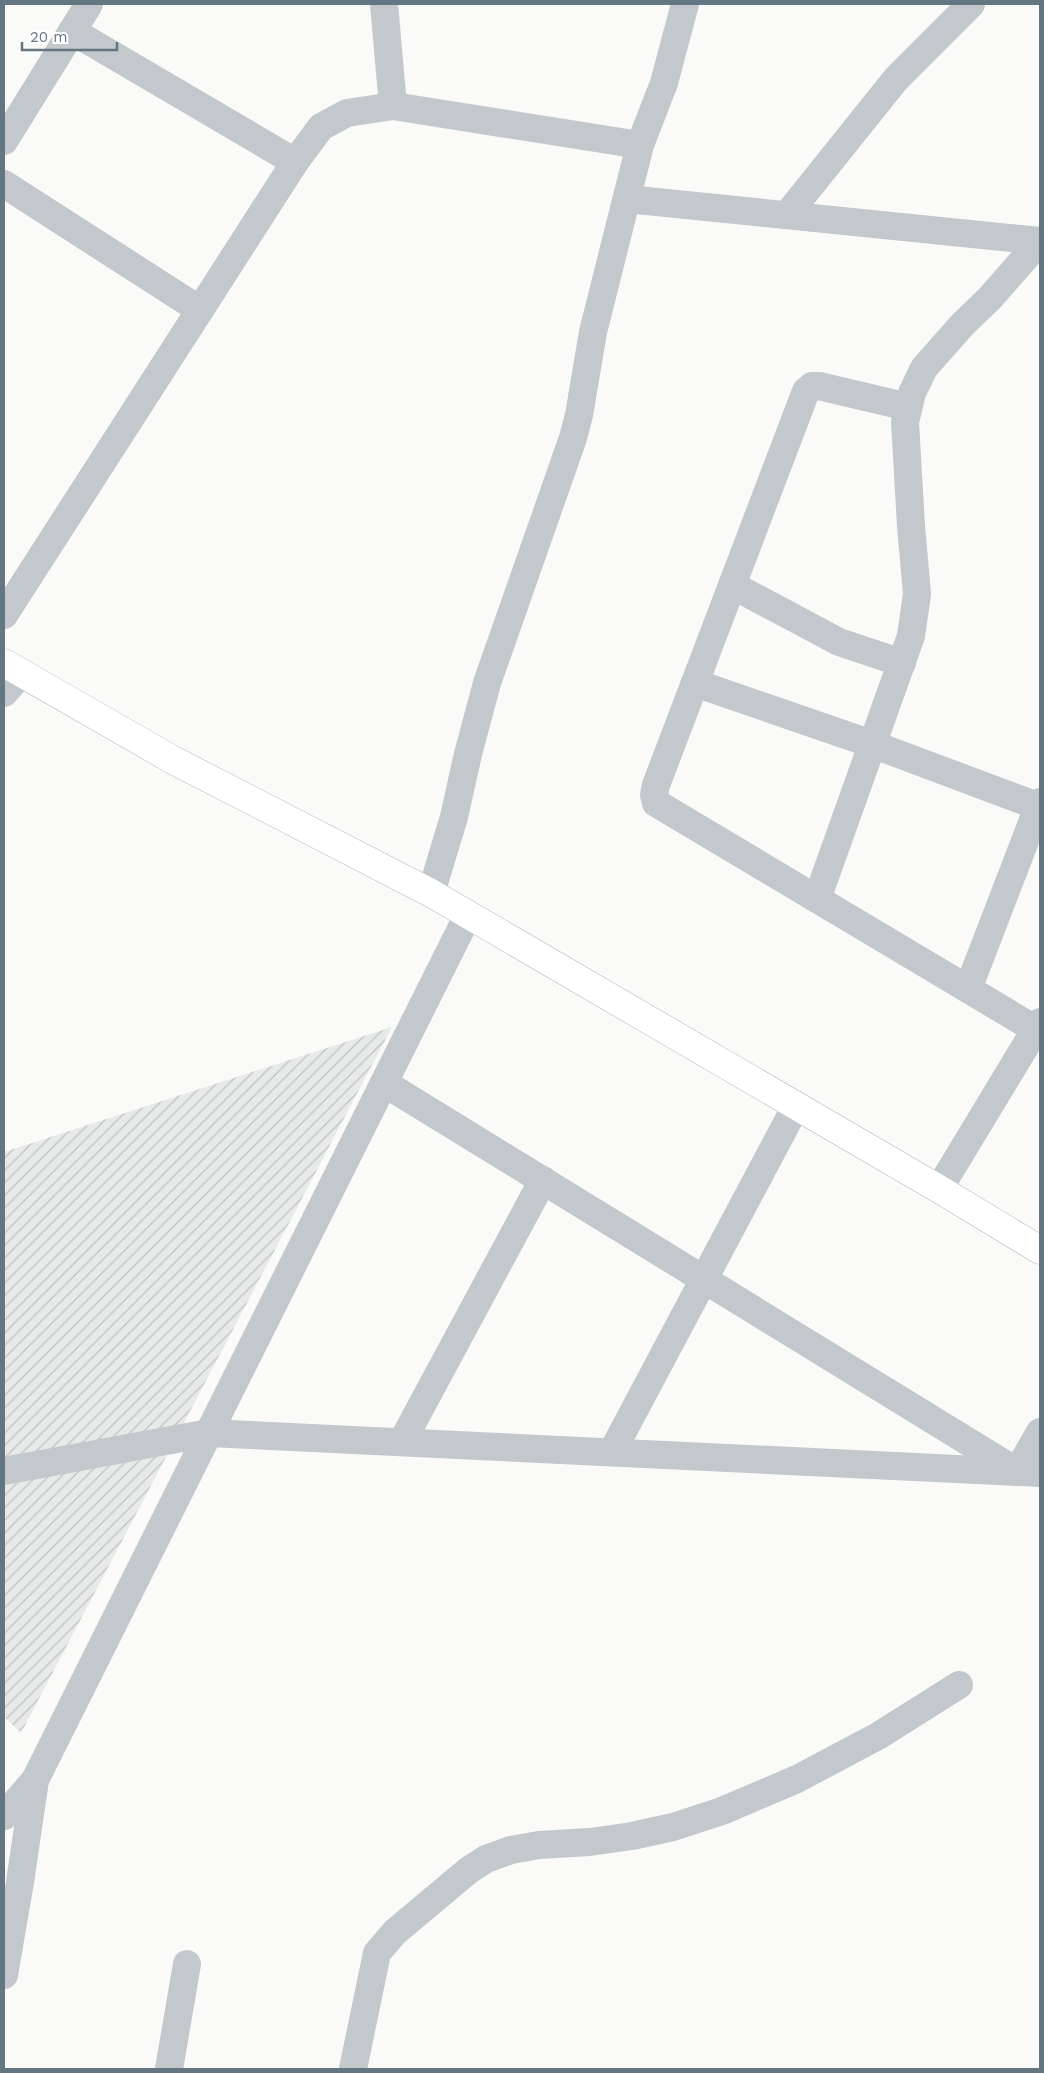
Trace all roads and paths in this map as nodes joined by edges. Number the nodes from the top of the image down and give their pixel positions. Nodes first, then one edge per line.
1 (88, 4) edge
2 (384, 4) edge
3 (685, 4) edge
4 (971, 4) edge
5 (72, 30) junction
6 (393, 106) junction
7 (4, 141) edge
8 (640, 145) junction
9 (295, 162) junction
10 (4, 184) edge
11 (627, 199) junction
12 (786, 215) junction
13 (1040, 241) edge
14 (200, 310) junction
15 (908, 407) junction
16 (732, 585) junction
17 (4, 615) edge
18 (902, 663) junction
19 (13, 668) edge
20 (695, 683) junction
21 (4, 693) edge
22 (872, 744) junction
23 (1040, 805) edge
24 (430, 893) junction
25 (817, 899) junction
26 (468, 915) junction
27 (968, 989) junction
28 (1039, 1028) edge
29 (384, 1083) junction
30 (796, 1106) junction
31 (543, 1180) junction
32 (939, 1189) junction
33 (1040, 1250) edge
34 (704, 1279) junction
35 (1040, 1432) edge
36 (209, 1433) junction
37 (402, 1442) junction
38 (612, 1452) junction
39 (4, 1471) edge
40 (1029, 1472) edge
41 (959, 1685) dead end
42 (35, 1780) junction
43 (4, 1816) edge
44 (187, 1964) dead end
45 (4, 1975) edge
46 (169, 2069) edge
47 (353, 2069) edge

1 - 5 street
2 - 6 street
3 - 8 street
4 - 12 street
5 - 7 street
5 - 9 street
6 - 8 street
6 - 9 street
8 - 11 street
9 - 14 street
10 - 14 street
11 - 12 street
11 - 24 street
12 - 13 street
13 - 15 street
14 - 17 street
15 - 16 street
15 - 18 street
16 - 18 street
16 - 20 street
18 - 22 street
19 - 21 street
19 - 24 main road
20 - 22 street
20 - 25 street
22 - 23 street
22 - 25 street
23 - 27 street
24 - 26 main road
25 - 27 street
26 - 29 street
26 - 30 main road
27 - 28 street
28 - 32 street
29 - 31 street
29 - 36 street
30 - 32 main road
30 - 34 street
31 - 34 street
31 - 37 street
32 - 33 main road
34 - 38 street
34 - 40 street
35 - 40 street
36 - 37 street
36 - 39 street
36 - 42 street
37 - 38 street
38 - 40 street
41 - 47 street
42 - 43 street
42 - 45 street
44 - 46 street

